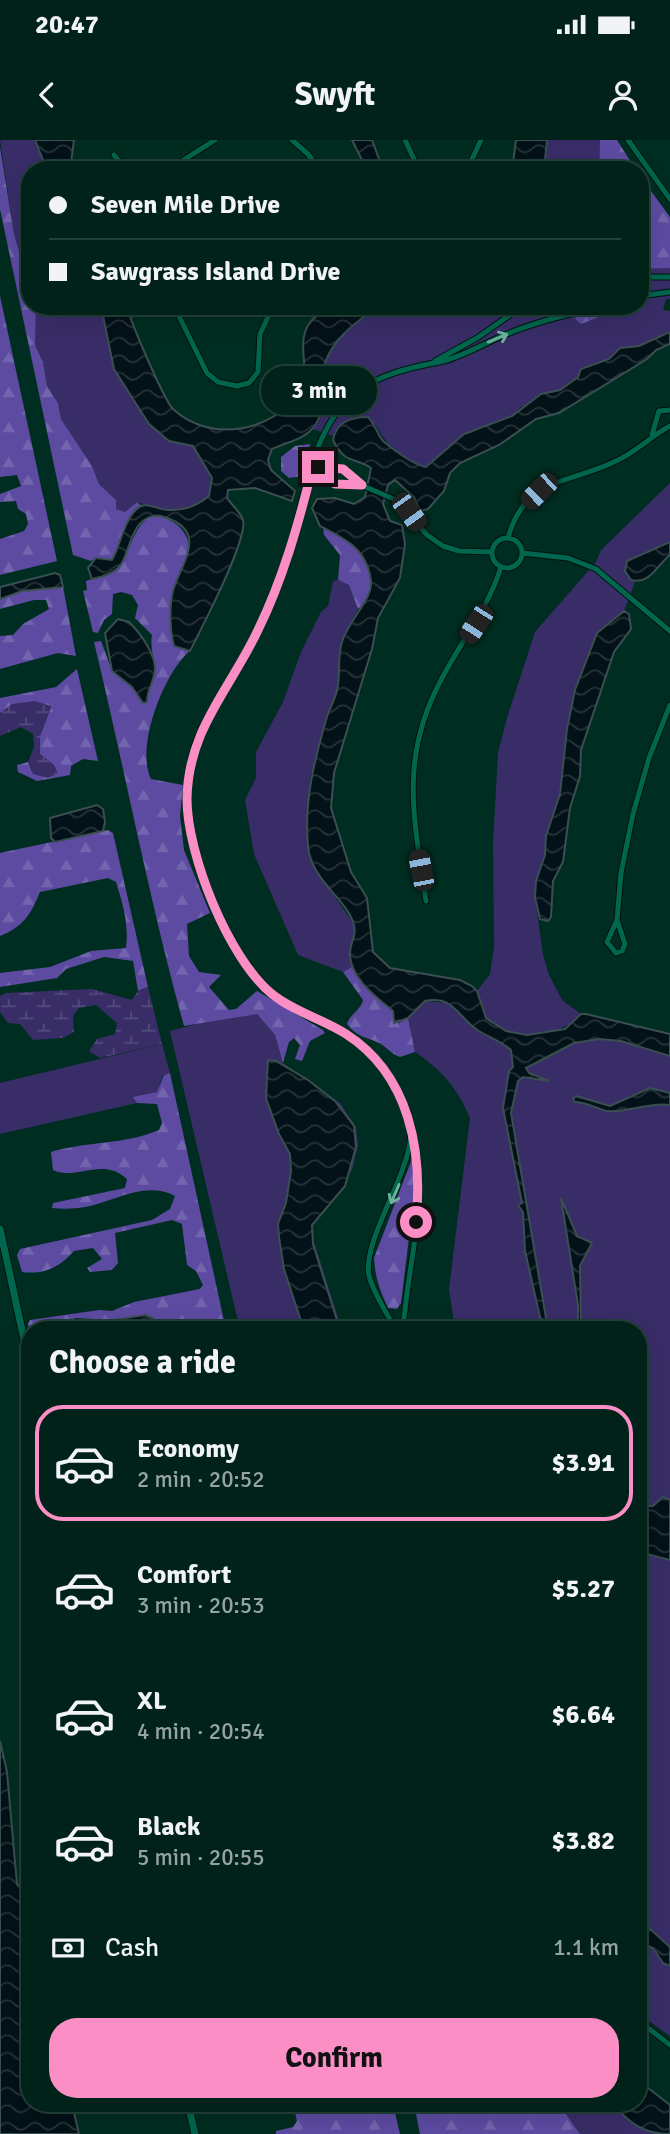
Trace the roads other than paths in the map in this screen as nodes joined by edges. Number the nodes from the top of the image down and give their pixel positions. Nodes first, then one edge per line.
1 (215, 140) edge
2 (292, 140) edge
3 (405, 140) edge
4 (481, 140) edge
5 (628, 140) edge
6 (207, 142) edge
7 (114, 155) dead end
8 (119, 161) edge
9 (181, 161) edge
10 (313, 161) edge
11 (415, 161) edge
12 (471, 161) edge
13 (643, 161) edge
14 (649, 170) edge
15 (670, 199) edge
16 (649, 277) edge
17 (670, 277) edge
18 (670, 292) edge
19 (649, 295) edge
20 (178, 315) edge
21 (269, 315) edge
22 (509, 315) edge
23 (566, 315) edge
24 (435, 361) junction
25 (670, 410) edge
26 (670, 426) edge
27 (652, 435) junction
28 (312, 470) junction
29 (365, 486) junction
30 (508, 538) junction
31 (492, 552) junction
32 (522, 553) junction
33 (501, 567) junction
34 (670, 631) edge
35 (670, 705) edge
36 (426, 901) dead end
37 (617, 920) junction
38 (411, 1129) junction
39 (0, 1229) edge
40 (391, 1321) edge
41 (404, 1321) edge
42 (21, 1326) edge
43 (647, 2027) edge
44 (670, 2045) edge
45 (190, 2112) edge
46 (195, 2134) edge

1 - 6 street
2 - 10 street
3 - 11 street
4 - 12 street
5 - 13 street
6 - 9 street
7 - 8 street
14 - 15 street
16 - 17 street
18 - 19 street
20 - 21 street
22 - 24 street
24 -> 23 street
24 - 28 street
25 - 27 street
26 - 27 street
27 - 30 street
28 - 29 street
28 - 29 street
28 - 38 street
29 - 31 street
30 - 31 street
30 - 32 street
31 - 33 street
32 - 33 street
32 - 34 street
33 - 36 street
35 - 37 street
37 - 37 street
38 -> 40 street
38 - 41 street
39 - 42 street
43 - 44 street
45 - 46 street

